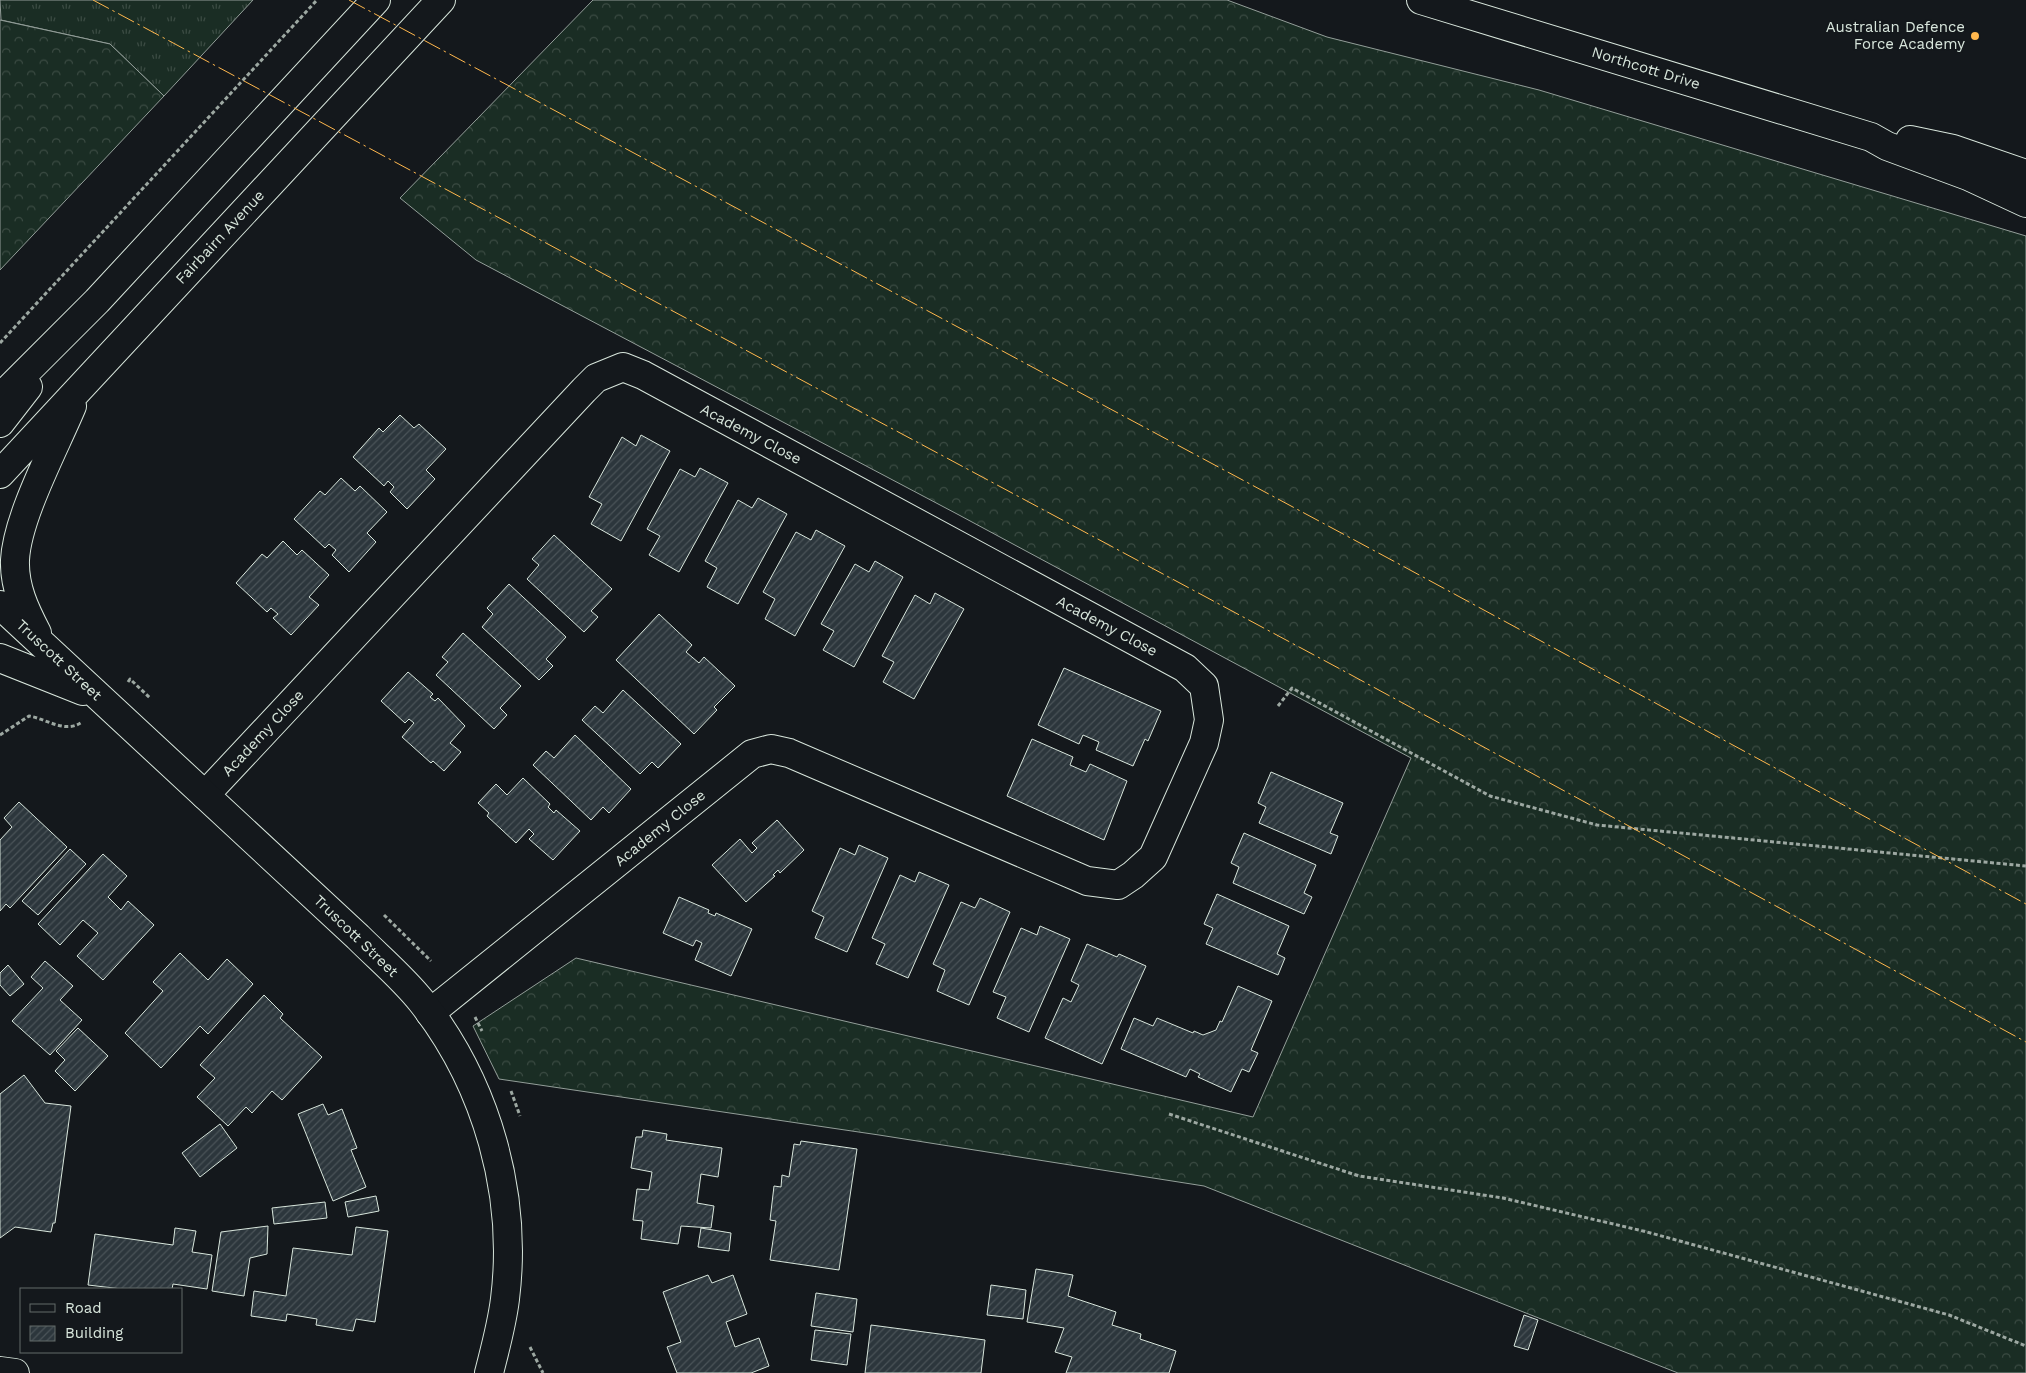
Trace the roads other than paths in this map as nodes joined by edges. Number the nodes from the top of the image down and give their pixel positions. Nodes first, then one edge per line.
1 (376, 0) edge
2 (440, 0) edge
3 (1420, 0) edge
4 (1872, 136) junction
5 (2026, 174) edge
6 (2026, 203) edge
7 (97, 301) junction
8 (81, 386) junction
9 (0, 398) edge
10 (0, 423) edge
11 (0, 474) edge
12 (0, 605) edge
13 (43, 645) junction
14 (0, 658) edge
15 (102, 700) junction
16 (205, 795) junction
17 (430, 1012) junction
18 (0, 1371) edge
19 (15, 1373) edge
20 (489, 1373) edge

1 - 7 street
2 - 8 street, Fairbairn Avenue
3 - 4 street, Northcott Drive
4 - 5 street, Northcott Drive
4 - 6 street, Northcott Drive
7 - 9 street
7 - 10 street
8 - 11 street, Fairbairn Avenue
8 - 13 street
12 - 13 street, Truscott Street
13 - 15 street, Truscott Street
14 - 15 street
15 - 16 street, Truscott Street
16 - 17 street, Truscott Street
16 - 17 street, Academy Close
17 - 20 street, Truscott Street
18 - 19 street

